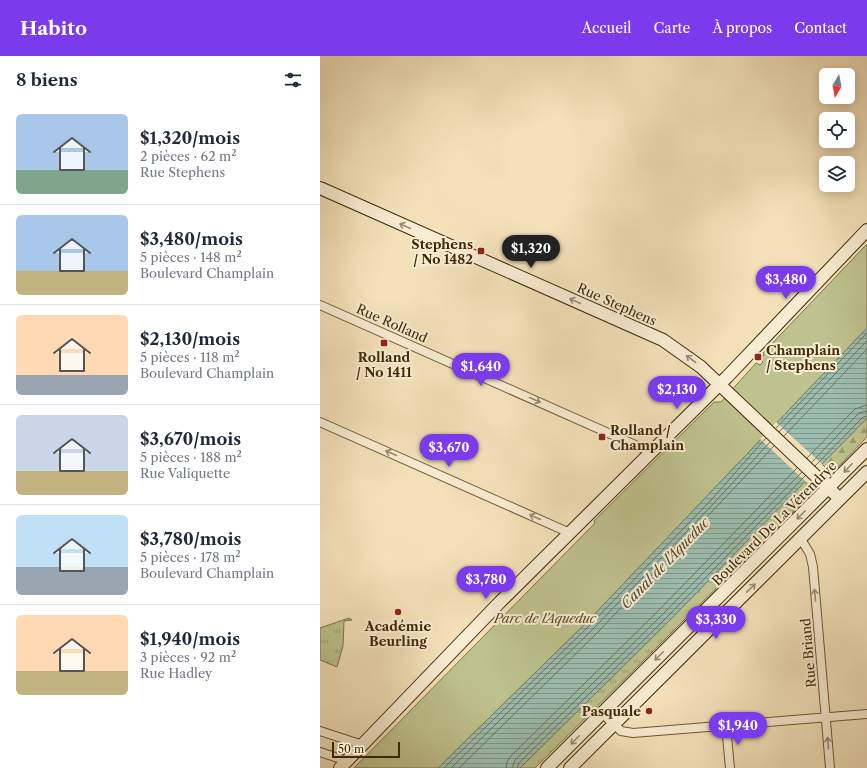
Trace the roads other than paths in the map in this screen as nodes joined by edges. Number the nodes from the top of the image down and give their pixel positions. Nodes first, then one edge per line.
1 (320, 188) edge
2 (867, 230) edge
3 (320, 304) edge
4 (720, 385) junction
5 (320, 422) edge
6 (867, 449) edge
7 (651, 452) junction
8 (867, 472) edge
9 (829, 488) junction
10 (840, 499) junction
11 (570, 533) junction
12 (801, 539) junction
13 (602, 713) junction
14 (867, 714) edge
15 (826, 718) junction
16 (614, 724) junction
17 (726, 726) junction
18 (320, 731) edge
19 (363, 745) junction
20 (320, 752) edge
21 (344, 765) edge
22 (547, 768) edge
23 (570, 768) edge
24 (730, 768) edge
25 (830, 768) edge

4 -> 1 main road, Rue Stephens
2 - 4 main road
3 -> 7 street, Rue Rolland
4 - 7 main road
4 - 9 main road, Rue Stephens
11 -> 5 street
6 -> 9 main road, Boulevard De La Vérendrye
7 - 11 main road
8 - 10 main road
9 - 10 main road, Rue Stephens
9 -> 13 main road, Boulevard De La Vérendrye
10 - 12 main road
11 - 19 main road
15 -> 12 street, Rue Briand
16 -> 12 main road
13 - 16 street
13 -> 22 main road, Boulevard De La Vérendrye
14 - 15 street
15 - 17 street
25 -> 15 street, Rue Briand
16 - 17 street
16 - 23 main road
17 - 24 street
18 - 19 street
19 - 21 main road
20 - 21 street

